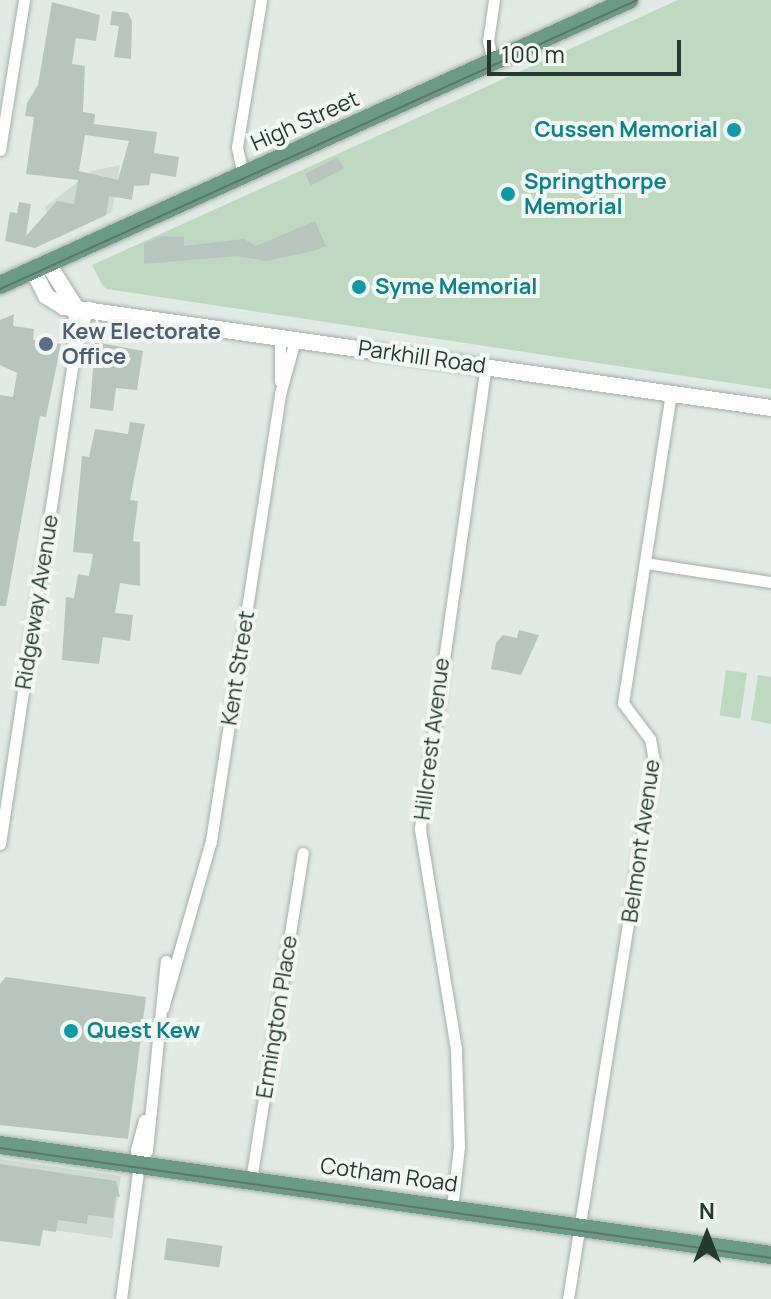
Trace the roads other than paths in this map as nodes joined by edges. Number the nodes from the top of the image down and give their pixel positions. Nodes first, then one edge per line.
1 (24, 0) edge
2 (261, 0) edge
3 (494, 0) edge
4 (629, 0) edge
5 (493, 62) junction
6 (0, 150) edge
7 (243, 175) junction
8 (40, 267) junction
9 (0, 285) edge
10 (81, 306) junction
11 (288, 339) junction
12 (486, 366) junction
13 (671, 394) junction
14 (771, 408) edge
15 (645, 563) junction
16 (771, 582) edge
17 (0, 844) edge
18 (303, 853) dead end
19 (0, 1145) edge
20 (139, 1164) junction
21 (251, 1180) junction
22 (452, 1208) junction
23 (581, 1227) junction
24 (771, 1255) edge
25 (121, 1299) edge
26 (568, 1299) edge

1 - 6 street
2 - 7 street
3 - 5 street
4 - 5 main road, High Street
5 - 7 main road, High Street
7 - 8 main road, High Street
8 - 9 main road, High Street
8 - 10 street, Parkhill Road
10 - 11 street, Parkhill Road
10 - 17 street, Ridgeway Avenue
11 - 12 street, Parkhill Road
11 - 20 street, Kent Street
12 - 13 street, Parkhill Road
12 - 22 street, Hillcrest Avenue
13 - 14 street, Parkhill Road
13 - 15 street, Belmont Avenue
15 - 16 street
15 - 23 street, Belmont Avenue
18 - 21 street, Ermington Place
19 - 20 main road, Cotham Road
20 - 21 main road, Cotham Road
20 - 25 street, Kent Street
21 - 22 main road, Cotham Road
22 - 23 main road, Cotham Road
23 - 24 main road, Cotham Road
23 - 26 street, Belmont Avenue

